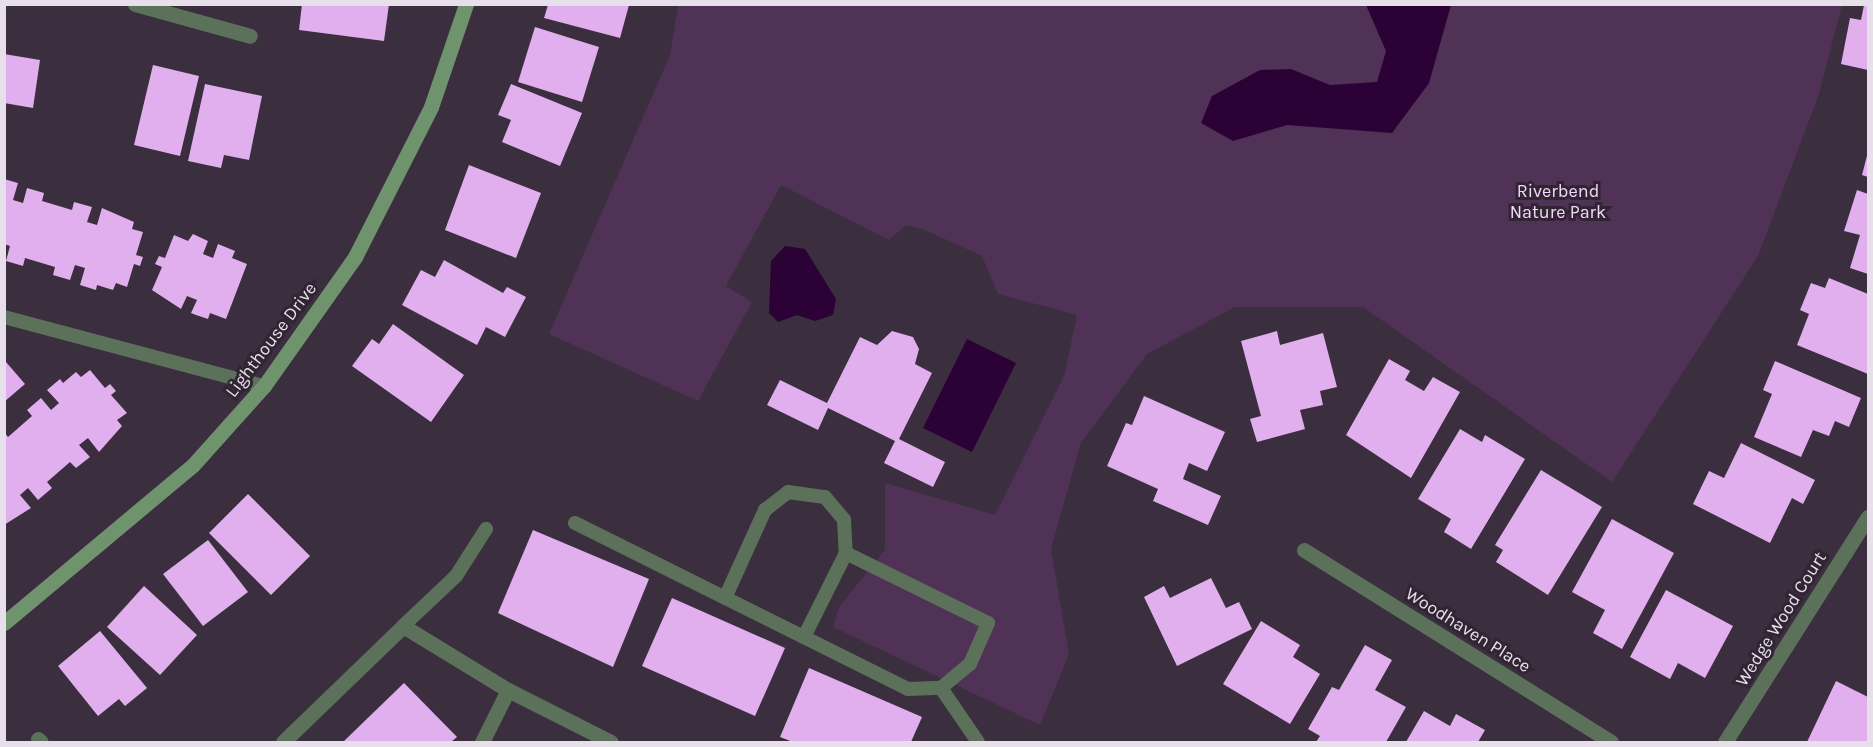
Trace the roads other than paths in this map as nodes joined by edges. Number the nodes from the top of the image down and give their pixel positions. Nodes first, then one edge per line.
1 (135, 4) edge
2 (466, 4) edge
3 (250, 36) dead end
4 (6, 319) edge
5 (264, 386) junction
6 (1869, 517) edge
7 (575, 523) dead end
8 (486, 529) dead end
9 (1305, 550) dead end
10 (846, 553) junction
11 (725, 598) junction
12 (4, 623) edge
13 (403, 626) junction
14 (804, 637) junction
15 (941, 688) junction
16 (508, 690) junction
17 (283, 742) edge
18 (482, 742) edge
19 (611, 742) edge
20 (978, 742) edge
21 (1611, 742) edge
22 (1725, 742) edge

1 - 3 street
2 - 5 street, Lighthouse Drive
4 - 5 lane
5 - 12 street, Lighthouse Drive
6 - 22 street, Wedge Wood Court
7 - 11 lane
8 - 13 lane
9 - 21 street, Woodhaven Place
10 - 11 lane
10 - 14 lane
10 - 15 lane
11 - 14 lane
13 - 16 street
13 - 17 street
14 - 15 lane
15 - 20 lane
16 - 18 street
16 - 19 street

